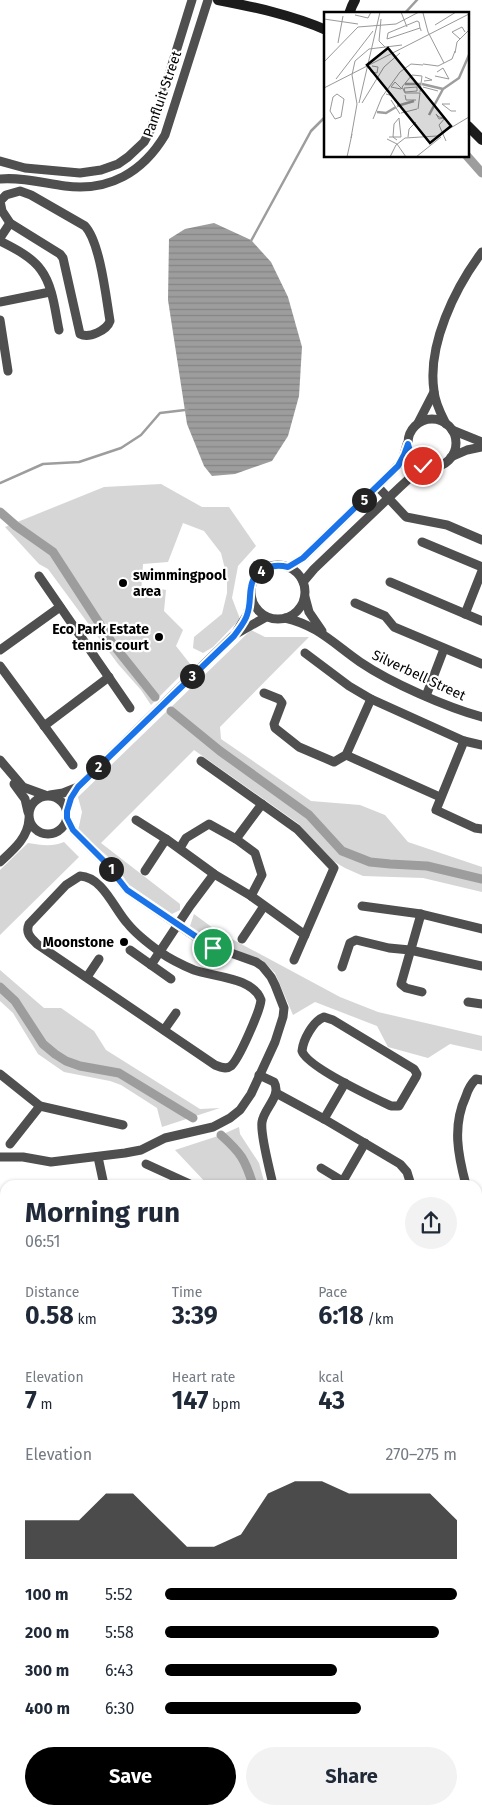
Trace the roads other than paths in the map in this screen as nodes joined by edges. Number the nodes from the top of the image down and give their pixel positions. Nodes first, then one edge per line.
1 (192, 0) edge
2 (208, 0) edge
3 (218, 0) edge
4 (356, 0) edge
5 (350, 12) edge
6 (324, 29) edge
7 (470, 128) edge
8 (482, 140) edge
9 (0, 161) edge
10 (0, 179) edge
11 (10, 223) junction
12 (0, 239) edge
13 (482, 252) edge
14 (50, 292) junction
15 (0, 302) edge
16 (0, 320) edge
17 (59, 330) dead end
18 (8, 371) dead end
19 (434, 392) junction
20 (418, 423) junction
21 (449, 427) junction
22 (482, 442) edge
23 (408, 444) junction
24 (482, 447) edge
25 (451, 457) junction
26 (432, 468) junction
27 (378, 487) junction
28 (388, 498) junction
29 (482, 540) edge
30 (422, 542) dead end
31 (288, 567) junction
32 (482, 569) edge
33 (39, 576) dead end
34 (303, 582) junction
35 (390, 582) dead end
36 (304, 595) junction
37 (252, 599) junction
38 (355, 603) dead end
39 (60, 607) junction
40 (465, 614) junction
41 (266, 617) junction
42 (285, 618) junction
43 (482, 620) edge
44 (324, 634) junction
45 (234, 636) junction
46 (444, 649) junction
47 (0, 650) edge
48 (305, 653) dead end
49 (482, 664) edge
50 (2, 671) edge
51 (108, 676) junction
52 (264, 693) dead end
53 (426, 696) junction
54 (371, 699) junction
55 (130, 708) dead end
56 (482, 717) edge
57 (44, 726) junction
58 (464, 741) junction
59 (482, 745) edge
60 (346, 755) junction
61 (0, 760) edge
62 (201, 761) dead end
63 (73, 765) dead end
64 (0, 768) edge
65 (78, 787) junction
66 (48, 795) junction
67 (440, 797) junction
68 (262, 804) junction
69 (67, 815) junction
70 (29, 816) junction
71 (136, 820) dead end
72 (482, 829) edge
73 (57, 832) junction
74 (44, 834) junction
75 (166, 839) junction
76 (236, 839) junction
77 (20, 842) junction
78 (84, 843) junction
79 (180, 848) junction
80 (0, 862) edge
81 (145, 870) dead end
82 (214, 874) junction
83 (250, 896) junction
84 (264, 906) junction
85 (362, 906) dead end
86 (421, 914) junction
87 (177, 925) junction
88 (482, 929) edge
89 (305, 935) junction
90 (242, 939) dead end
91 (130, 950) dead end
92 (410, 950) junction
93 (160, 952) junction
94 (99, 959) dead end
95 (294, 960) dead end
96 (151, 965) junction
97 (482, 966) edge
98 (342, 968) dead end
99 (87, 977) junction
100 (172, 979) dead end
101 (422, 992) dead end
102 (468, 1002) dead end
103 (482, 1004) edge
104 (176, 1014) dead end
105 (164, 1030) junction
106 (0, 1074) edge
107 (259, 1075) junction
108 (482, 1080) edge
109 (345, 1083) junction
110 (276, 1094) junction
111 (40, 1106) junction
112 (324, 1119) junction
113 (123, 1125) dead end
114 (364, 1143) junction
115 (10, 1144) dead end
116 (0, 1157) edge
117 (98, 1157) junction
118 (146, 1164) dead end
119 (321, 1168) dead end
120 (103, 1180) edge
121 (181, 1180) edge
122 (272, 1180) edge
123 (341, 1180) edge
124 (347, 1180) edge
125 (409, 1180) edge
126 (465, 1180) edge

1 - 9 street, Panfluit Street
2 - 10 street, Panfluit Street
3 - 6 main road
4 - 5 main road
7 - 8 main road
11 - 11 street
11 - 12 street
12 - 14 street
13 - 19 street
14 - 15 street
14 - 17 street
16 - 18 street
19 - 20 street
19 - 21 street
20 - 21 street
20 - 23 street
21 - 22 street
21 - 25 street
23 - 26 street
23 - 27 street
24 - 25 street
25 - 26 street
26 - 28 street
27 - 28 street
27 - 31 street
28 - 29 street
28 - 34 street
30 - 32 street
31 - 34 street
31 - 37 street
32 - 40 street
33 - 39 street
34 - 36 street
35 - 40 street
36 - 42 street
36 - 44 street, Silverbell Street
37 - 41 street
37 - 45 street
38 - 46 street
39 - 47 street
39 - 51 street
40 - 43 street
41 - 42 street
41 - 45 street
42 - 44 street, Silverbell Street
44 - 53 street, Silverbell Street
45 - 65 street
46 - 49 street
46 - 53 street
48 - 54 street
50 - 57 street
51 - 55 street
51 - 57 street
52 - 60 street
53 - 56 street, Silverbell Street
54 - 58 street
54 - 60 street
57 - 63 street
58 - 59 street
58 - 67 street
60 - 67 street
61 - 66 street
62 - 68 street
64 - 70 street
65 - 66 street
65 - 69 street
66 - 69 street
66 - 70 street
67 - 72 street
68 - 76 street
68 - 89 street
69 - 73 street
69 - 78 street
70 - 74 street
70 - 77 street
71 - 75 street
73 - 74 street
73 - 78 street
74 - 77 street
75 - 79 street
75 - 81 street
76 - 79 street
76 - 83 street
77 - 80 street
78 - 87 street
79 - 82 street
82 - 83 street
82 - 87 street
83 - 84 street
84 - 89 street
84 - 90 street
85 - 86 street
86 - 88 street
86 - 92 street
87 - 93 street
87 - 107 street
89 - 95 street
91 - 96 street
92 - 97 street
92 - 98 street
92 - 101 street
93 - 96 street
93 - 99 street
93 - 105 street
94 - 99 street
96 - 100 street
99 - 105 street
102 - 103 street
104 - 105 street
106 - 111 street
107 - 110 street
107 - 117 street
108 - 126 street
109 - 109 street
109 - 112 street
110 - 112 street
110 - 122 street
111 - 113 street
111 - 115 street
112 - 114 street
114 - 124 street
114 - 125 street
116 - 117 street
117 - 120 street
118 - 121 street
119 - 123 street

